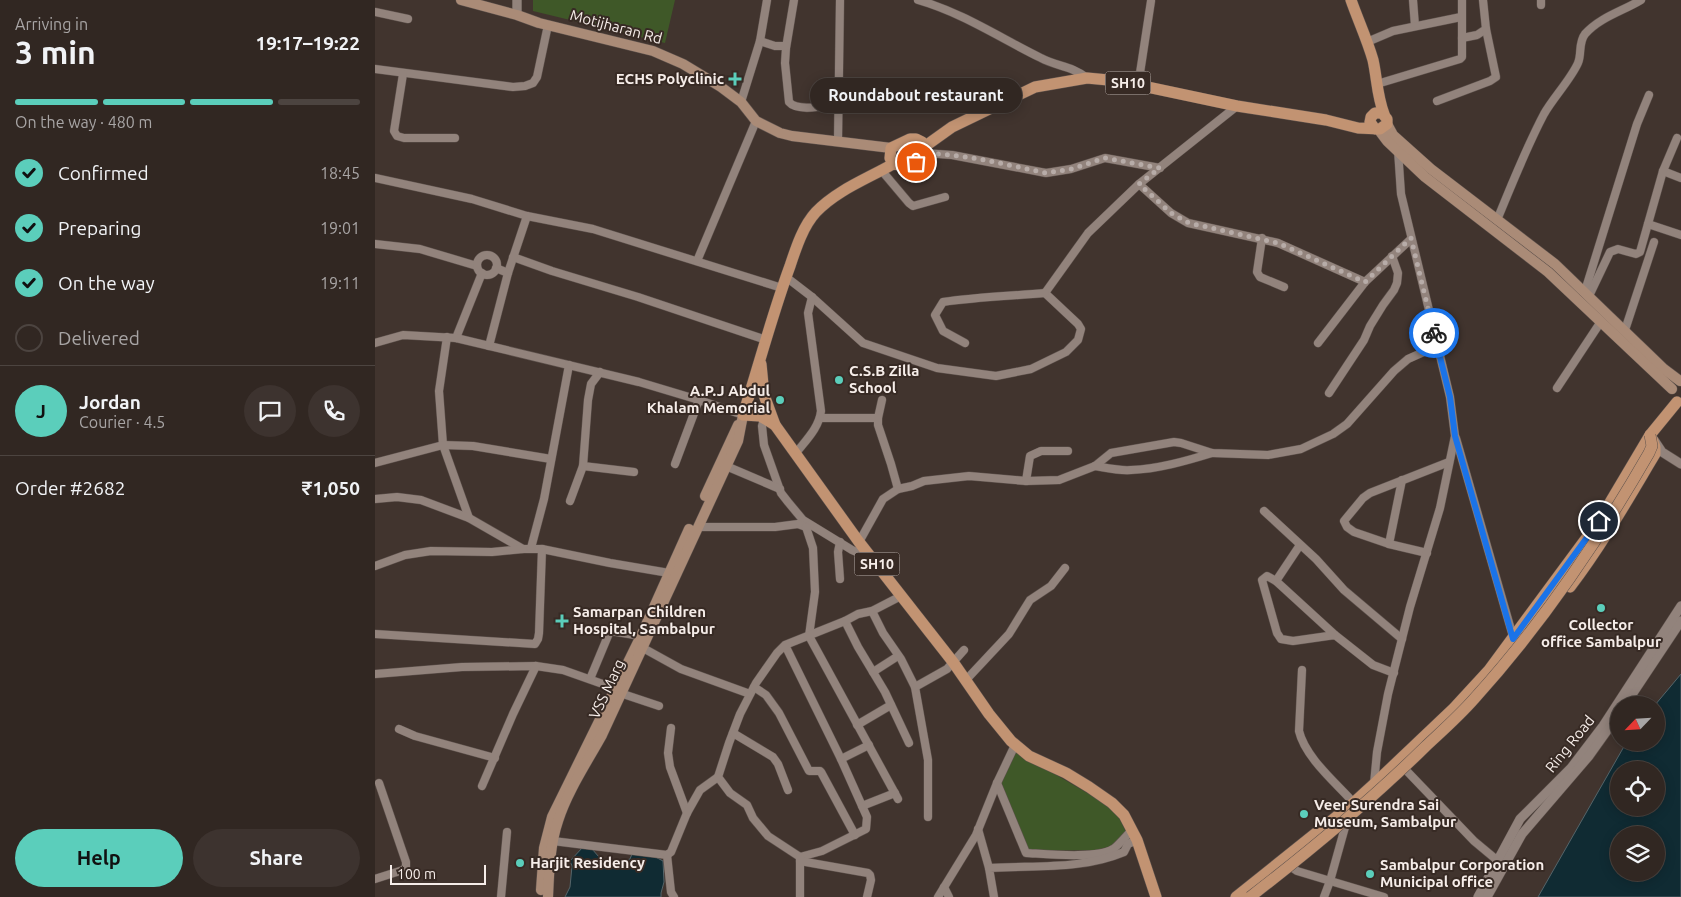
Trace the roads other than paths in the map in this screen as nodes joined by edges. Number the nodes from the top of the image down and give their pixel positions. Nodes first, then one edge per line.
1 (461, 0) edge
2 (517, 0) edge
3 (767, 0) edge
4 (794, 0) edge
5 (840, 0) edge
6 (919, 0) edge
7 (1151, 0) edge
8 (1351, 0) edge
9 (1413, 0) edge
10 (1462, 0) edge
11 (1483, 0) edge
12 (1641, 0) edge
13 (1624, 4) edge
14 (375, 12) edge
15 (517, 15) junction
16 (1461, 17) junction
17 (408, 19) dead end
18 (548, 25) junction
19 (1415, 26) junction
20 (1486, 29) junction
21 (1462, 38) junction
22 (760, 41) junction
23 (1367, 42) junction
24 (786, 46) junction
25 (375, 69) edge
26 (403, 74) junction
27 (1087, 78) junction
28 (1377, 84) junction
29 (1138, 86) junction
30 (1649, 95) dead end
31 (1437, 101) dead end
32 (741, 102) junction
33 (837, 105) junction
34 (1237, 106) junction
35 (756, 121) junction
36 (1379, 121) junction
37 (455, 138) dead end
38 (1677, 138) dead end
39 (838, 141) junction
40 (1401, 147) junction
41 (891, 148) junction
42 (924, 150) junction
43 (893, 164) junction
44 (1160, 168) junction
45 (882, 170) junction
46 (1663, 171) junction
47 (375, 178) edge
48 (1681, 178) edge
49 (1139, 184) junction
50 (945, 197) dead end
51 (527, 216) junction
52 (1497, 220) junction
53 (1648, 224) junction
54 (1681, 235) edge
55 (1262, 238) junction
56 (1411, 238) junction
57 (1516, 240) junction
58 (1654, 242) dead end
59 (375, 244) edge
60 (1392, 256) junction
61 (513, 257) junction
62 (697, 261) junction
63 (477, 266) junction
64 (496, 268) junction
65 (1552, 268) junction
66 (482, 273) junction
67 (508, 273) junction
68 (786, 277) junction
69 (1365, 282) junction
70 (1284, 287) dead end
71 (782, 288) junction
72 (1045, 293) junction
73 (1587, 294) junction
74 (812, 297) junction
75 (1601, 322) junction
76 (1625, 330) junction
77 (447, 337) junction
78 (456, 338) junction
79 (766, 340) junction
80 (375, 343) edge
81 (965, 343) dead end
82 (1318, 343) dead end
83 (489, 346) junction
84 (1437, 346) junction
85 (761, 360) junction
86 (569, 365) junction
87 (600, 372) junction
88 (1680, 381) edge
89 (1557, 388) dead end
90 (1672, 390) junction
91 (1329, 393) dead end
92 (699, 400) junction
93 (882, 400) dead end
94 (1679, 403) edge
95 (764, 418) junction
96 (820, 418) junction
97 (878, 418) junction
98 (742, 419) junction
99 (775, 426) junction
100 (1651, 435) junction
101 (1455, 436) junction
102 (443, 445) junction
103 (1068, 451) dead end
104 (796, 453) junction
105 (1212, 453) junction
106 (551, 459) junction
107 (1449, 462) junction
108 (375, 463) edge
109 (675, 464) dead end
110 (1681, 464) edge
111 (583, 466) junction
112 (726, 466) junction
113 (1095, 466) junction
114 (634, 472) dead end
115 (1402, 480) junction
116 (1026, 481) junction
117 (780, 489) junction
118 (897, 489) junction
119 (375, 499) edge
120 (570, 501) dead end
121 (1264, 511) dead end
122 (469, 518) junction
123 (808, 525) junction
124 (698, 527) junction
125 (840, 542) junction
126 (859, 542) junction
127 (1300, 544) junction
128 (1389, 544) junction
129 (527, 549) junction
130 (542, 549) junction
131 (1427, 553) junction
132 (874, 561) junction
133 (375, 566) edge
134 (1065, 568) dead end
135 (669, 573) junction
136 (840, 579) dead end
137 (1275, 581) junction
138 (901, 596) junction
139 (1681, 606) edge
140 (872, 611) junction
141 (1681, 621) edge
142 (845, 622) junction
143 (375, 634) edge
144 (1335, 635) junction
145 (641, 636) junction
146 (809, 636) junction
147 (1402, 639) junction
148 (1513, 639) junction
149 (785, 646) junction
150 (643, 648) junction
151 (964, 650) dead end
152 (1518, 653) junction
153 (899, 656) junction
154 (953, 662) junction
155 (537, 666) junction
156 (1302, 670) dead end
157 (873, 672) junction
158 (1394, 673) junction
159 (375, 674) edge
160 (590, 679) junction
161 (965, 681) junction
162 (619, 687) junction
163 (915, 687) junction
164 (752, 690) junction
165 (1631, 696) edge
166 (891, 705) junction
167 (659, 706) dead end
168 (857, 725) junction
169 (1610, 727) edge
170 (671, 728) dead end
171 (399, 729) dead end
172 (733, 733) junction
173 (909, 743) dead end
174 (1013, 743) junction
175 (869, 746) junction
176 (495, 758) junction
177 (841, 759) junction
178 (1402, 766) junction
179 (718, 777) junction
180 (379, 783) dead end
181 (997, 783) junction
182 (1374, 784) junction
183 (482, 786) dead end
184 (788, 790) dead end
185 (1352, 803) junction
186 (861, 806) junction
187 (687, 813) junction
188 (928, 817) dead end
189 (555, 819) junction
190 (1345, 825) junction
191 (978, 829) junction
192 (507, 832) dead end
193 (855, 835) junction
194 (1134, 835) junction
195 (553, 841) junction
196 (667, 855) junction
197 (800, 859) junction
198 (1498, 860) junction
199 (1282, 861) junction
200 (989, 868) junction
201 (1293, 868) junction
202 (375, 879) edge
203 (1331, 881) junction
204 (944, 887) junction
205 (501, 897) edge
206 (541, 897) edge
207 (548, 897) edge
208 (674, 897) edge
209 (800, 897) edge
210 (867, 897) edge
211 (938, 897) edge
212 (949, 897) edge
213 (994, 897) edge
214 (1156, 897) edge
215 (1235, 897) edge
216 (1250, 897) edge
217 (1255, 897) edge
218 (1324, 897) edge
219 (1384, 897) edge
220 (1478, 897) edge
221 (1487, 897) edge

1 - 15 main road, Motijharan Rd
2 - 15 street
3 - 22 street
4 - 24 street
5 - 33 street
6 - 27 street
7 - 29 street
8 - 23 main road
9 - 19 street
10 - 16 street
11 - 20 street
12 - 13 street
13 - 52 street
14 - 17 street
15 - 18 main road, Motijharan Rd
16 - 19 street
16 - 21 street
18 - 26 street
18 - 32 main road, Motijharan Rd
19 - 23 street
20 - 21 street
20 - 31 street
21 - 28 street
22 - 24 street
22 - 32 street
23 - 28 main road
24 - 33 street
25 - 26 street
26 - 37 street
27 - 29 main road, SH10
27 - 42 main road, SH10
28 - 36 main road
29 - 34 main road, SH10
30 - 73 street
32 - 35 main road, Motijharan Rd
33 - 39 street
34 - 36 main road, SH10
34 - 44 street
35 - 39 main road, Motijharan Rd
35 - 62 street
36 - 40 main road
38 - 46 street
39 - 41 main road, Motijharan Rd
40 - 52 main road
40 - 56 street
40 - 57 main road
41 - 42 main road
41 - 43 main road
42 - 43 main road, SH10
42 - 44 street
43 - 45 main road, SH10
44 - 49 street
45 - 50 street
45 - 68 main road, SH10
46 - 48 street
46 - 53 street
47 - 51 street
49 - 55 street
49 - 72 street
51 - 61 street
51 - 62 street
52 - 57 main road
53 - 54 street
53 - 73 street
55 - 69 street
55 - 70 street
56 - 60 street
56 - 84 street
57 - 65 main road
58 - 76 street
59 - 63 street
60 - 69 street
60 - 91 street
61 - 67 street
61 - 79 street
62 - 71 street
63 - 64 street
63 - 66 street
64 - 66 street
64 - 67 street
65 - 73 main road
65 - 75 main road
66 - 78 street
67 - 83 street
68 - 71 main road, SH10
68 - 74 street
69 - 82 street
71 - 79 main road, SH10
72 - 74 street
72 - 81 street
73 - 76 main road
74 - 96 street
75 - 89 street
75 - 90 main road
76 - 88 main road
77 - 78 street
77 - 80 street
77 - 102 street
78 - 83 street
79 - 85 main road, SH10
83 - 86 street
84 - 101 street
84 - 105 street
85 - 98 main road, SH10
85 - 99 main road
86 - 87 street
86 - 106 street
87 - 92 street
87 - 111 street
88 - 90 main road
90 - 94 main road
92 - 98 street
92 - 109 street
93 - 97 street
94 - 100 main road
95 - 98 main road, SH10
95 - 99 main road, SH10
95 - 117 street
96 - 97 street
96 - 104 street
97 - 118 street
98 - 112 main road, VSS Marg
98 - 135 main road
99 - 104 main road, SH10
100 - 110 street
100 - 148 main road
100 - 152 main road
100 - 216 main road, bridge
101 - 107 street
101 - 148 street
102 - 106 street
102 - 108 street
102 - 122 street
103 - 116 street
104 - 126 main road, SH10
105 - 113 street
105 - 113 street
106 - 129 street
107 - 115 street
107 - 131 street
111 - 114 street
111 - 120 street
112 - 117 street
112 - 124 main road, VSS Marg
113 - 116 street
115 - 128 street
115 - 128 street
116 - 118 street
117 - 123 street
118 - 126 street
119 - 122 street
121 - 127 street
122 - 129 street
123 - 124 street
123 - 125 street
123 - 146 street
124 - 150 main road, VSS Marg
125 - 132 street
125 - 136 street
126 - 132 main road, SH10
127 - 137 street
127 - 147 street
128 - 131 street
129 - 130 street
129 - 133 street
130 - 135 street
130 - 143 street
131 - 147 street
132 - 138 main road, SH10
134 - 161 street
135 - 145 main road
137 - 144 street
137 - 144 street
138 - 140 street
138 - 154 main road, SH10
139 - 198 street, Ring Road
140 - 142 street
140 - 153 street
141 - 165 street
142 - 146 street
142 - 157 street
144 - 158 street
145 - 160 street
145 - 162 main road
146 - 149 street
146 - 168 street
147 - 158 street
148 - 152 street
148 - 178 main road
149 - 164 street
149 - 177 street
150 - 162 main road, VSS Marg
150 - 164 street
151 - 154 street
152 - 178 main road
153 - 157 street
153 - 163 street
154 - 161 main road, SH10
154 - 163 street
155 - 159 street
155 - 160 street
155 - 176 street
156 - 185 street
157 - 166 street
158 - 182 street
160 - 162 street
161 - 174 main road, SH10
162 - 167 street
162 - 189 main road
163 - 188 street
164 - 172 street
164 - 193 street
166 - 168 street
166 - 173 street
168 - 175 street
169 - 221 street, Ring Road
170 - 187 street
171 - 176 street
172 - 179 street
172 - 184 street
174 - 181 street
174 - 194 main road, SH10
175 - 177 street
175 - 186 street
176 - 183 street
177 - 186 street
178 - 182 main road
178 - 190 main road
178 - 198 street
179 - 187 street
179 - 197 street
180 - 202 street
181 - 191 street
181 - 194 street
182 - 185 main road
185 - 190 street
185 - 199 main road
186 - 193 street
187 - 196 street
189 - 195 main road
189 - 206 main road
190 - 201 main road
190 - 203 street
191 - 200 street
191 - 204 street
192 - 205 street
193 - 197 street
194 - 200 street
194 - 214 main road, SH10
195 - 196 street
195 - 207 main road
196 - 208 street
197 - 209 street
197 - 210 street
198 - 220 street, Ring Road
199 - 201 street
199 - 215 main road
200 - 213 street
201 - 203 street
201 - 217 main road
203 - 218 street
203 - 219 street
204 - 211 street
204 - 212 street

